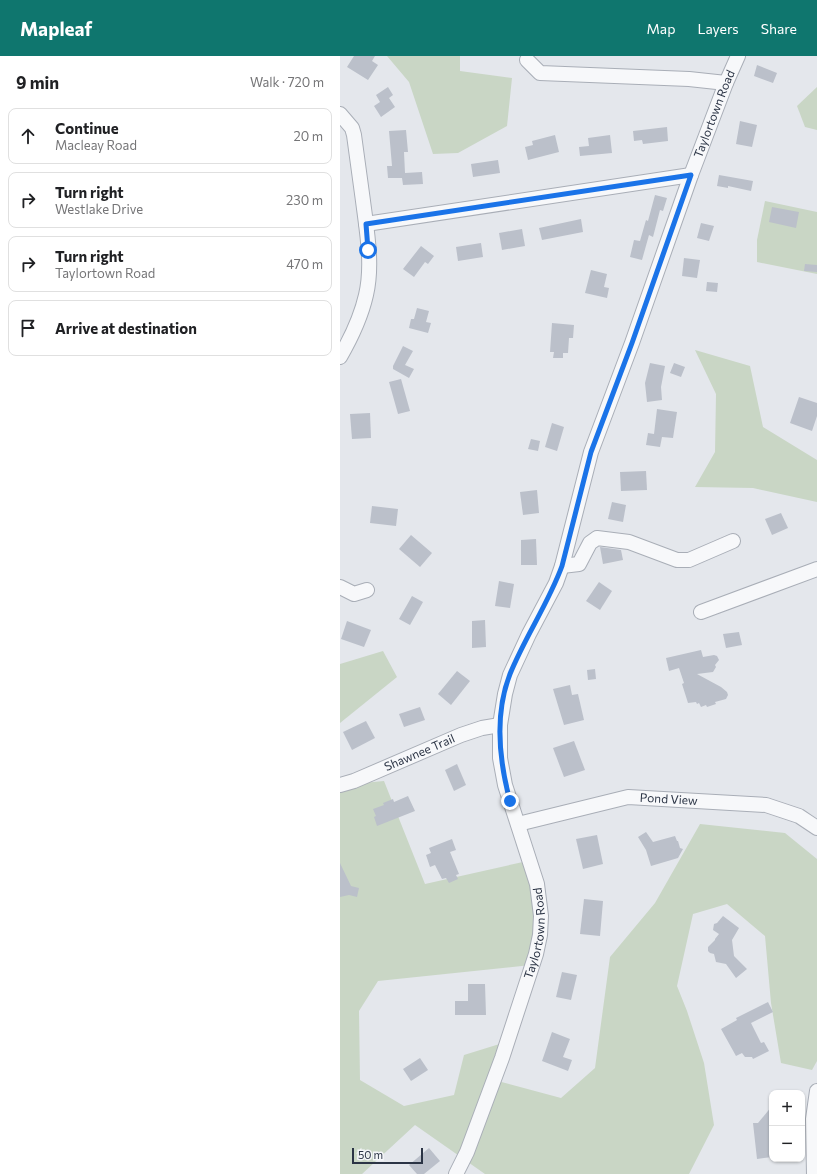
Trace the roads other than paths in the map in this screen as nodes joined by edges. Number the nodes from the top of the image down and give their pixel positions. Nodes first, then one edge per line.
1 (738, 56) edge
2 (528, 60) dead end
3 (726, 83) junction
4 (340, 114) edge
5 (691, 175) junction
6 (366, 224) junction
7 (340, 357) edge
8 (732, 541) dead end
9 (562, 566) junction
10 (817, 569) edge
11 (340, 588) edge
12 (367, 590) dead end
13 (701, 612) dead end
14 (500, 725) junction
15 (340, 785) edge
16 (518, 824) junction
17 (817, 828) edge
18 (817, 1091) edge
19 (456, 1174) edge
20 (814, 1174) edge

1 - 3 street, Taylortown Road
2 - 3 street
3 - 5 street, Taylortown Road
4 - 6 street
5 - 6 street
5 - 9 street, Taylortown Road
6 - 7 street
8 - 9 street
9 - 14 street, Taylortown Road
10 - 13 street
11 - 12 street
14 - 15 street, Shawnee Trail
14 - 16 street, Taylortown Road
16 - 17 street, Pond View
16 - 19 street, Taylortown Road
18 - 20 street

